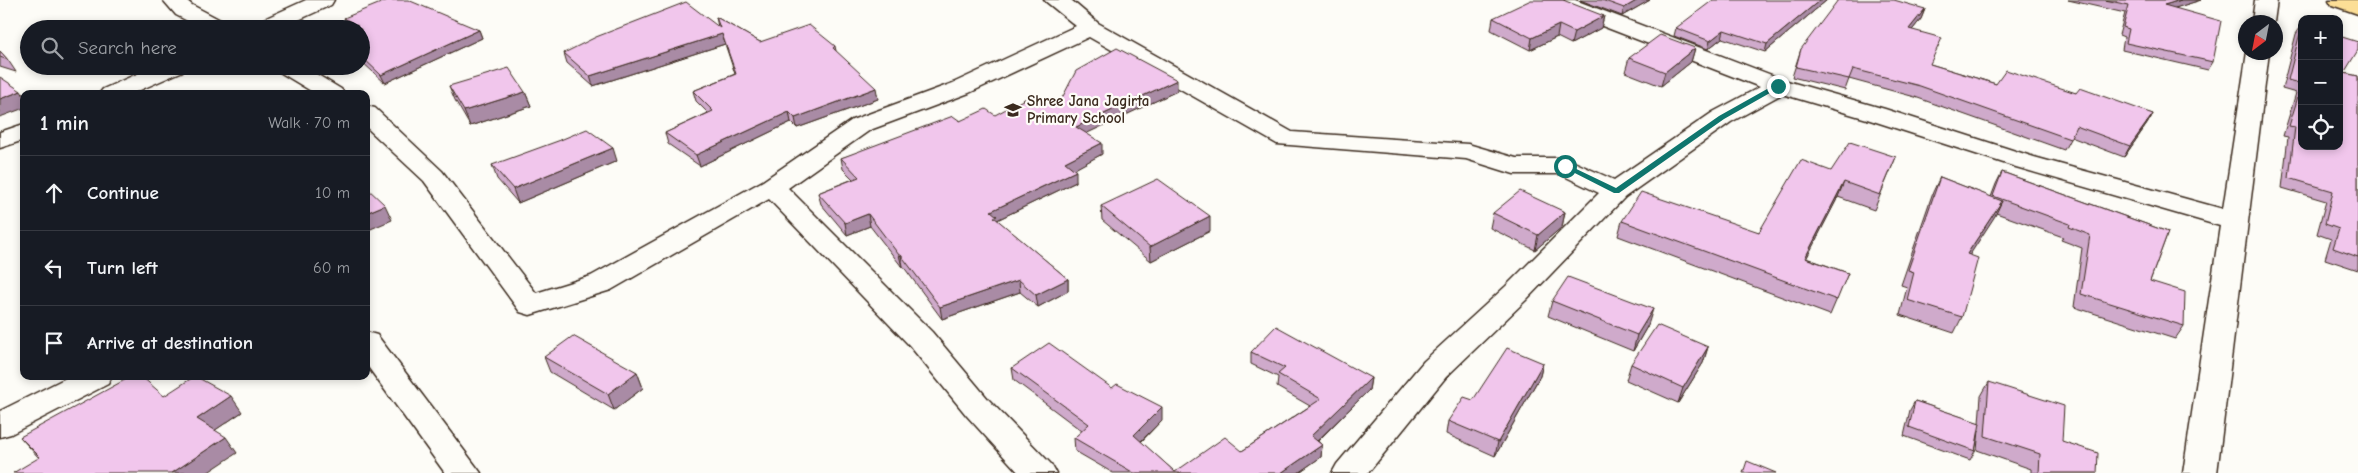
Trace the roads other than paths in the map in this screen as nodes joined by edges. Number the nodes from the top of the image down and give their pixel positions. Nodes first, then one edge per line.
1 (174, 0) edge
2 (323, 0) edge
3 (1556, 0) edge
4 (2266, 0) edge
5 (2340, 0) edge
6 (1066, 2) edge
7 (2358, 8) edge
8 (2264, 15) edge
9 (203, 20) edge
10 (280, 20) edge
11 (1090, 28) junction
12 (2257, 60) edge
13 (154, 75) edge
14 (301, 75) edge
15 (1778, 86) junction
16 (120, 90) edge
17 (326, 90) edge
18 (370, 118) edge
19 (20, 133) edge
20 (0, 141) edge
21 (772, 187) junction
22 (1616, 191) junction
23 (2234, 221) junction
24 (370, 347) edge
25 (89, 380) edge
26 (0, 425) edge
27 (464, 473) edge
28 (1040, 473) edge
29 (1349, 473) edge
30 (2200, 473) edge

1 - 9 street
2 - 10 street
3 - 15 street
4 - 8 street
5 - 7 main road
6 - 11 street
11 - 21 street
11 - 22 street
12 - 23 street
13 - 16 street
14 - 17 street
15 - 22 street
15 - 23 street
18 - 21 street
19 - 20 street
21 - 28 street
22 - 29 street
23 - 30 street
24 - 27 street
25 - 26 street

